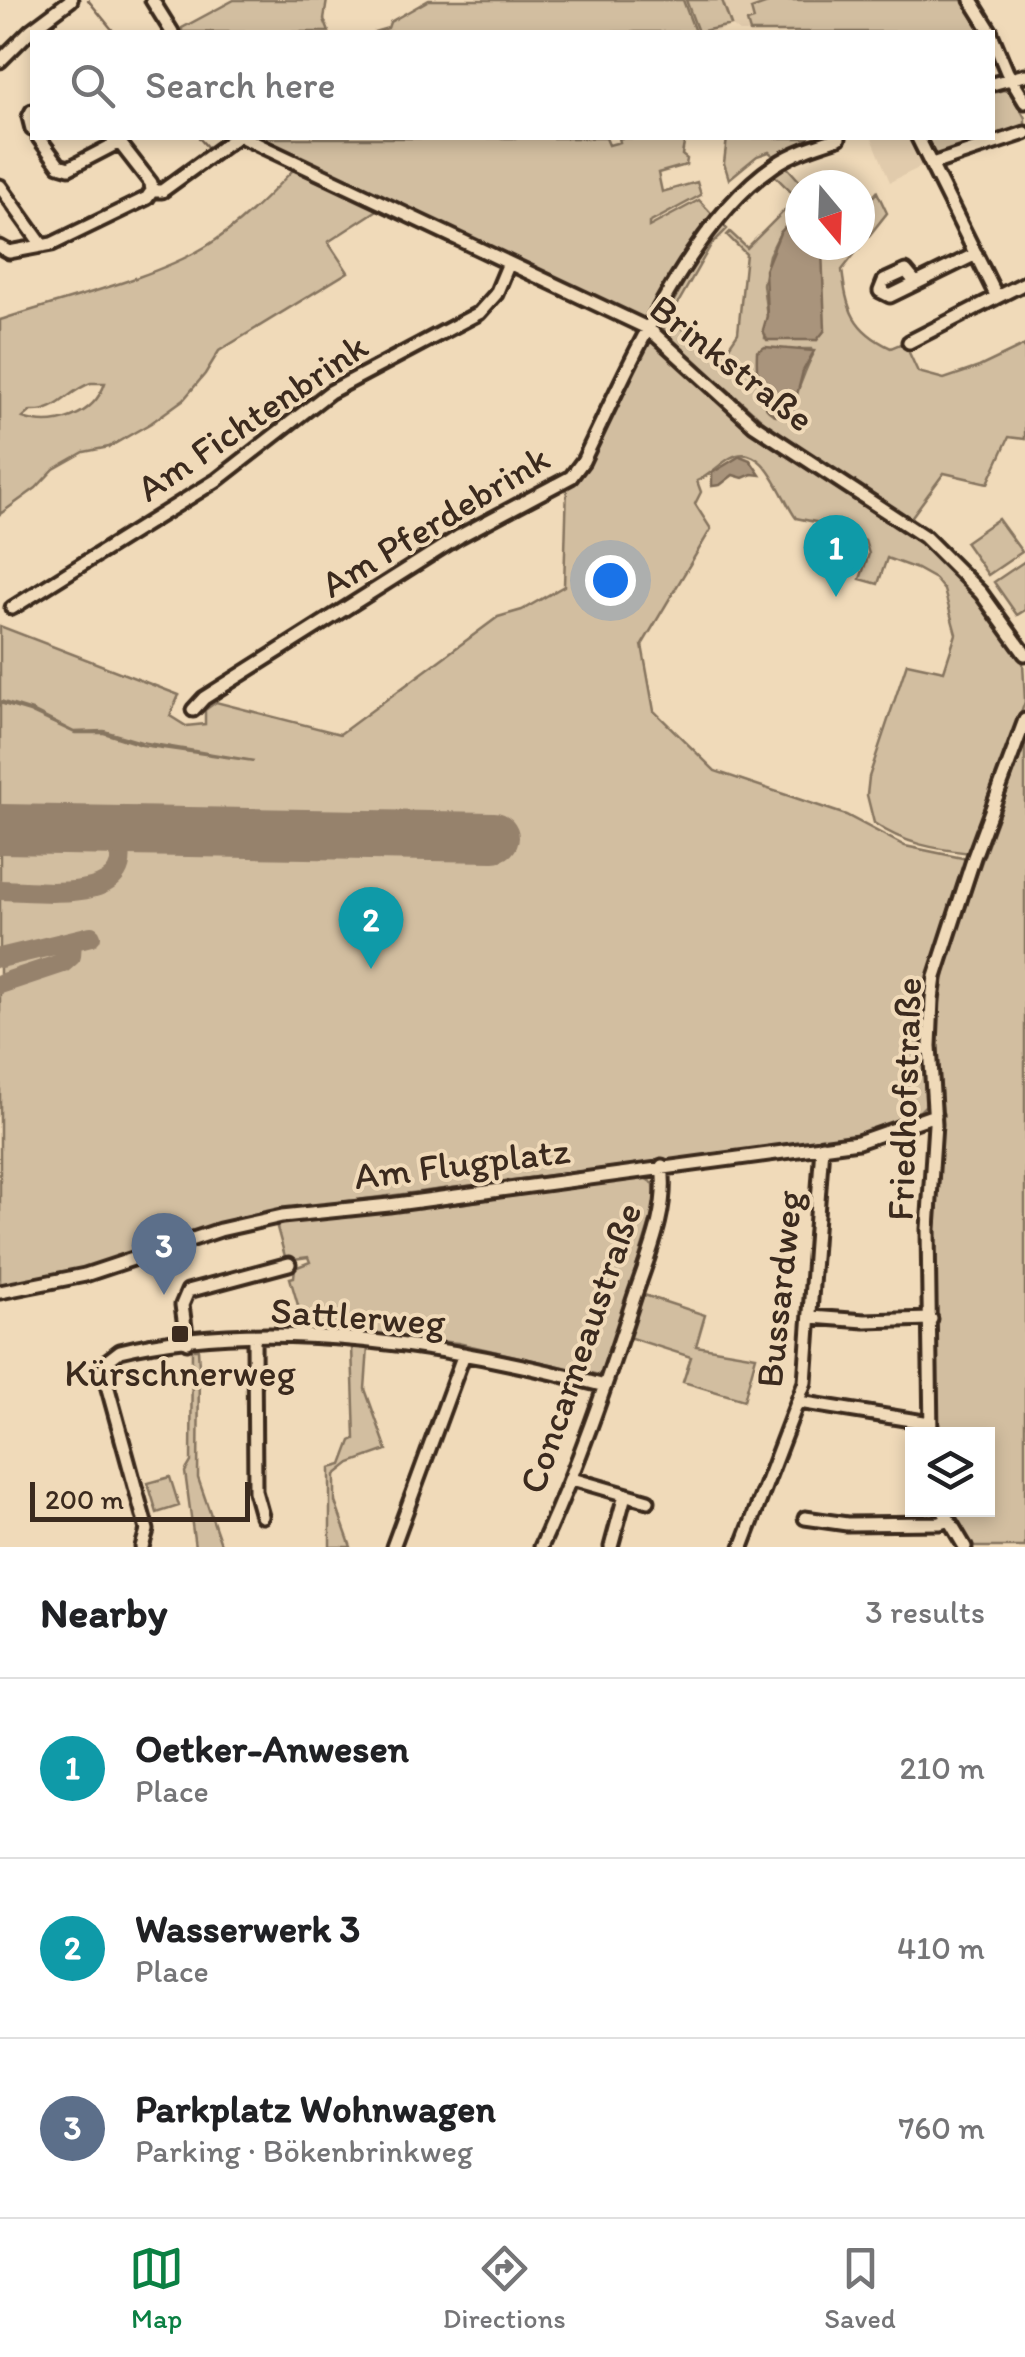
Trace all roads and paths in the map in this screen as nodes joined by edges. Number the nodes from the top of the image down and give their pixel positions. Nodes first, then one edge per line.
1 (71, 0) edge
2 (152, 0) edge
3 (971, 0) edge
4 (33, 30) edge
5 (171, 30) edge
6 (990, 30) edge
7 (30, 33) edge
8 (995, 41) edge
9 (0, 61) edge
10 (1025, 74) edge
11 (1012, 78) junction
12 (995, 83) edge
13 (1025, 102) edge
14 (1025, 133) edge
15 (40, 140) edge
16 (118, 140) edge
17 (232, 140) edge
18 (248, 140) edge
19 (834, 140) edge
20 (919, 140) edge
21 (932, 164) junction
22 (0, 186) edge
23 (152, 191) junction
24 (42, 244) junction
25 (0, 246) edge
26 (976, 254) junction
27 (509, 262) junction
28 (1025, 282) edge
29 (916, 283) dead end
30 (996, 296) junction
31 (649, 329) junction
32 (909, 342) dead end
33 (12, 608) dead end
34 (1025, 654) edge
35 (193, 710) dead end
36 (1025, 720) edge
37 (935, 1116) junction
38 (822, 1146) junction
39 (662, 1166) junction
40 (289, 1264) dead end
41 (0, 1292) edge
42 (811, 1318) junction
43 (930, 1319) junction
44 (254, 1338) junction
45 (187, 1342) junction
46 (464, 1354) junction
47 (605, 1386) junction
48 (800, 1402) junction
49 (925, 1427) edge
50 (930, 1427) edge
51 (572, 1479) junction
52 (625, 1495) junction
53 (648, 1501) dead end
54 (262, 1516) dead end
55 (944, 1517) edge
56 (947, 1517) edge
57 (805, 1518) dead end
58 (142, 1547) edge
59 (393, 1547) edge
60 (541, 1547) edge
61 (611, 1547) edge
62 (742, 1547) edge
63 (966, 1547) edge

1 - 4 street
2 - 5 street
3 - 6 street
7 - 9 street
8 - 11 street
10 - 11 street
11 - 12 street
11 - 13 street
14 - 21 street
15 - 16 street
16 - 23 street
17 - 23 street
18 - 27 street, Brinkstraße
19 - 31 street, Am Pferdebrink
20 - 21 street
21 - 26 street
22 - 24 street
23 - 24 street
24 - 25 street
26 - 29 street
26 - 30 street
27 - 31 street, Brinkstraße
27 - 33 street, Am Fichtenbrink
28 - 30 street
30 - 32 street
31 - 34 street, Brinkstraße
31 - 35 street, Am Pferdebrink
36 - 37 street, Friedhofstraße
37 - 38 street, Am Flugplatz
37 - 43 street, Friedhofstraße
38 - 39 street, Am Flugplatz
38 - 42 street, Bussardweg
39 - 41 street, Am Flugplatz
39 - 47 street, Concarneaustraße
40 - 45 street
42 - 43 street
42 - 48 street, Bussardweg
43 - 50 street, Friedhofstraße
44 - 45 street, Sattlerweg
44 - 46 street, Sattlerweg
44 - 54 street
45 - 58 street, Sattlerweg
46 - 47 street, Sattlerweg
46 - 59 street
47 - 51 street, Concarneaustraße
48 - 49 street
48 - 62 street, Bussardweg
51 - 52 street
51 - 60 street, Concarneaustraße
52 - 53 street
52 - 61 street
55 - 57 street
56 - 63 street

